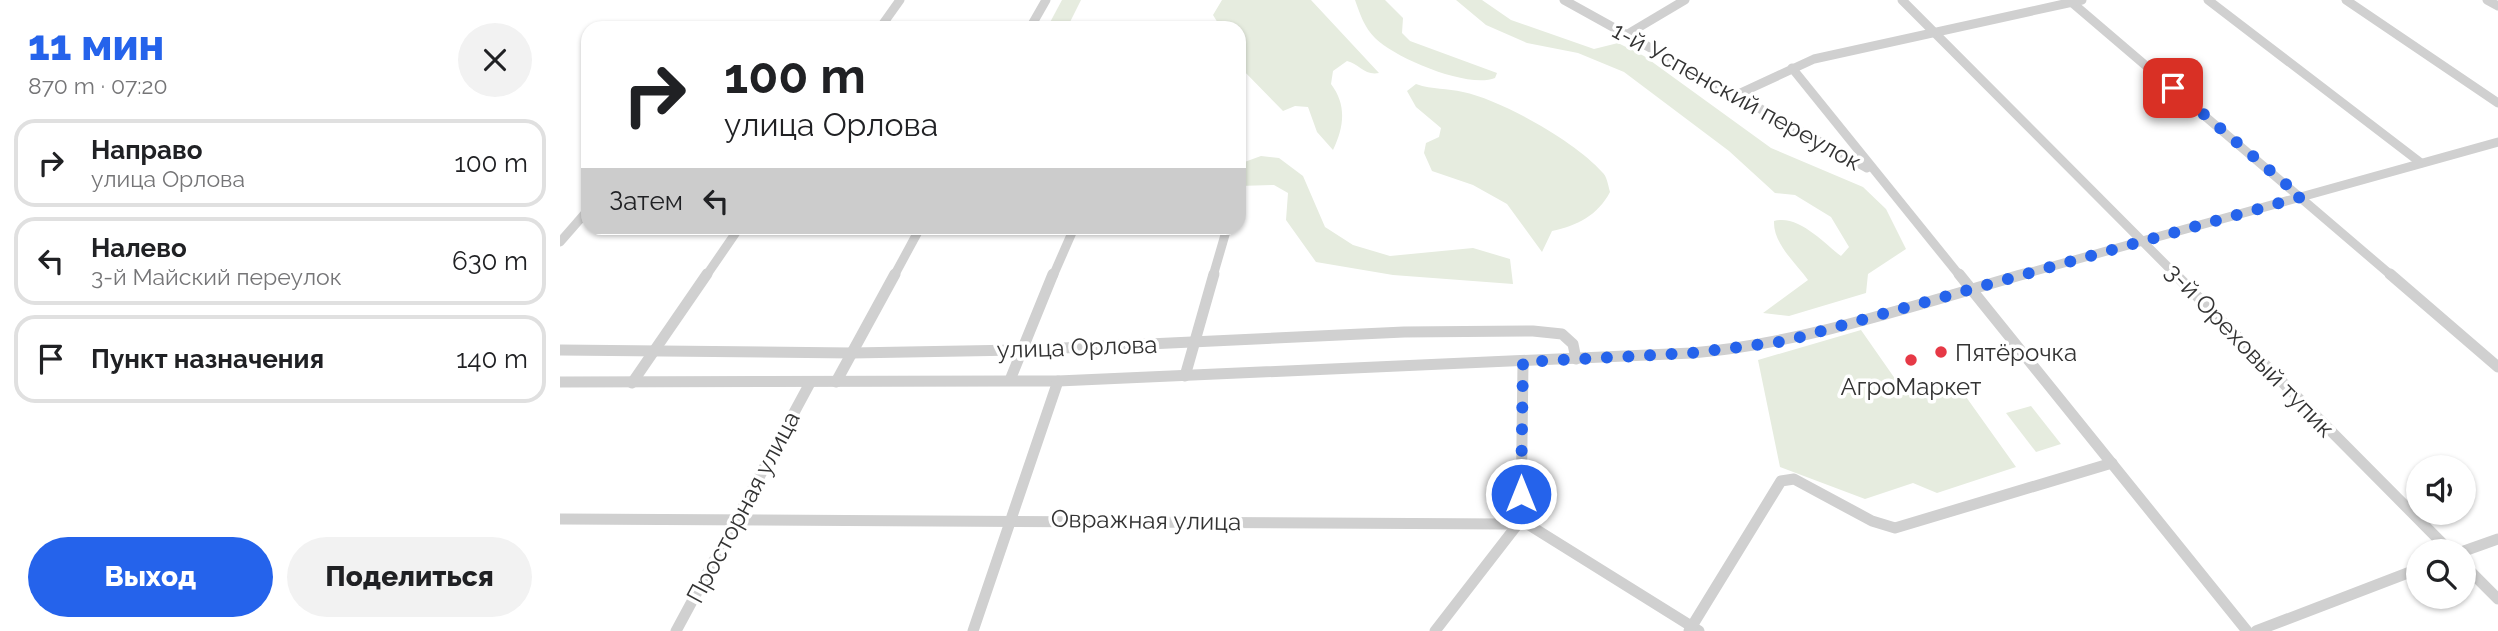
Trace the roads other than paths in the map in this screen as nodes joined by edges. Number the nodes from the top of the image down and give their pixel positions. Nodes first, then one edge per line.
1 (900, 0) edge
2 (1046, 0) edge
3 (1564, 0) edge
4 (1685, 0) edge
5 (1902, 0) edge
6 (2208, 0) edge
7 (2346, 0) edge
8 (2487, 0) edge
9 (2074, 1) edge
10 (2498, 6) edge
11 (885, 21) edge
12 (1034, 21) edge
13 (1937, 33) junction
14 (1626, 35) junction
15 (1792, 68) junction
16 (1734, 96) junction
17 (2498, 103) edge
18 (2498, 142) edge
19 (2421, 163) junction
20 (1873, 171) junction
21 (2301, 197) junction
22 (581, 218) edge
23 (734, 235) edge
24 (916, 235) edge
25 (1071, 235) edge
26 (1225, 235) edge
27 (2142, 240) junction
28 (560, 242) edge
29 (1970, 290) junction
30 (1193, 343) junction
31 (560, 350) edge
32 (653, 350) junction
33 (1020, 350) junction
34 (852, 353) junction
35 (1576, 359) junction
36 (1523, 362) junction
37 (2498, 367) edge
38 (1185, 376) junction
39 (1010, 380) junction
40 (1058, 381) junction
41 (560, 382) edge
42 (836, 382) junction
43 (632, 383) junction
44 (810, 383) junction
45 (2112, 463) junction
46 (560, 519) edge
47 (737, 519) junction
48 (1013, 519) junction
49 (1521, 520) junction
50 (2438, 539) edge
51 (2498, 539) edge
52 (2476, 547) edge
53 (2406, 574) edge
54 (2476, 577) edge
55 (2498, 600) edge
56 (1694, 630) edge
57 (676, 631) edge
58 (974, 631) edge
59 (1435, 631) edge
60 (2247, 631) edge
61 (2256, 631) edge

1 - 11 street
2 - 12 street
3 - 14 street, 1-й Успенский переулок
4 - 14 street
5 - 13 street, 3-й Ореховый тупик
6 - 19 street
7 - 17 street
8 - 10 street
9 - 13 street
9 - 21 street
13 - 15 street
13 - 27 street, 3-й Ореховый тупик
14 - 16 street, 1-й Успенский переулок
15 - 16 street
15 - 20 street, 1-й Успенский переулок
16 - 20 street, 1-й Успенский переулок
18 - 19 street, улица Орлова
19 - 21 street, улица Орлова
20 - 29 street, 1-й Успенский переулок
21 - 27 street, улица Орлова
21 - 37 street
22 - 28 street
23 - 32 street
24 - 34 street
25 - 33 street
26 - 30 street
27 - 29 street, улица Орлова
27 - 50 street, 3-й Ореховый тупик
29 - 35 street, улица Орлова
29 - 45 street, 1-й Успенский переулок
30 - 33 street, улица Орлова
30 - 35 street, улица Орлова
30 - 38 street
31 - 32 street, улица Орлова
32 - 34 street, улица Орлова
32 - 43 street
33 - 34 street, улица Орлова
33 - 39 street
34 - 42 street
35 - 36 street, улица Орлова
36 - 38 street, улица Орлова
36 - 49 street
38 - 40 street, улица Орлова
39 - 40 street, улица Орлова
39 - 42 street, улица Орлова
40 - 48 street
41 - 43 street, улица Орлова
42 - 44 street, улица Орлова
43 - 44 street, улица Орлова
44 - 47 street, Просторная улица
45 - 56 street
45 - 60 street, 1-й Успенский переулок
46 - 47 street, Овражная улица
47 - 48 street, Овражная улица
47 - 57 street, Просторная улица
48 - 49 street, Овражная улица
48 - 58 street
49 - 56 street
49 - 59 street
51 - 52 street
53 - 61 street
54 - 55 street

